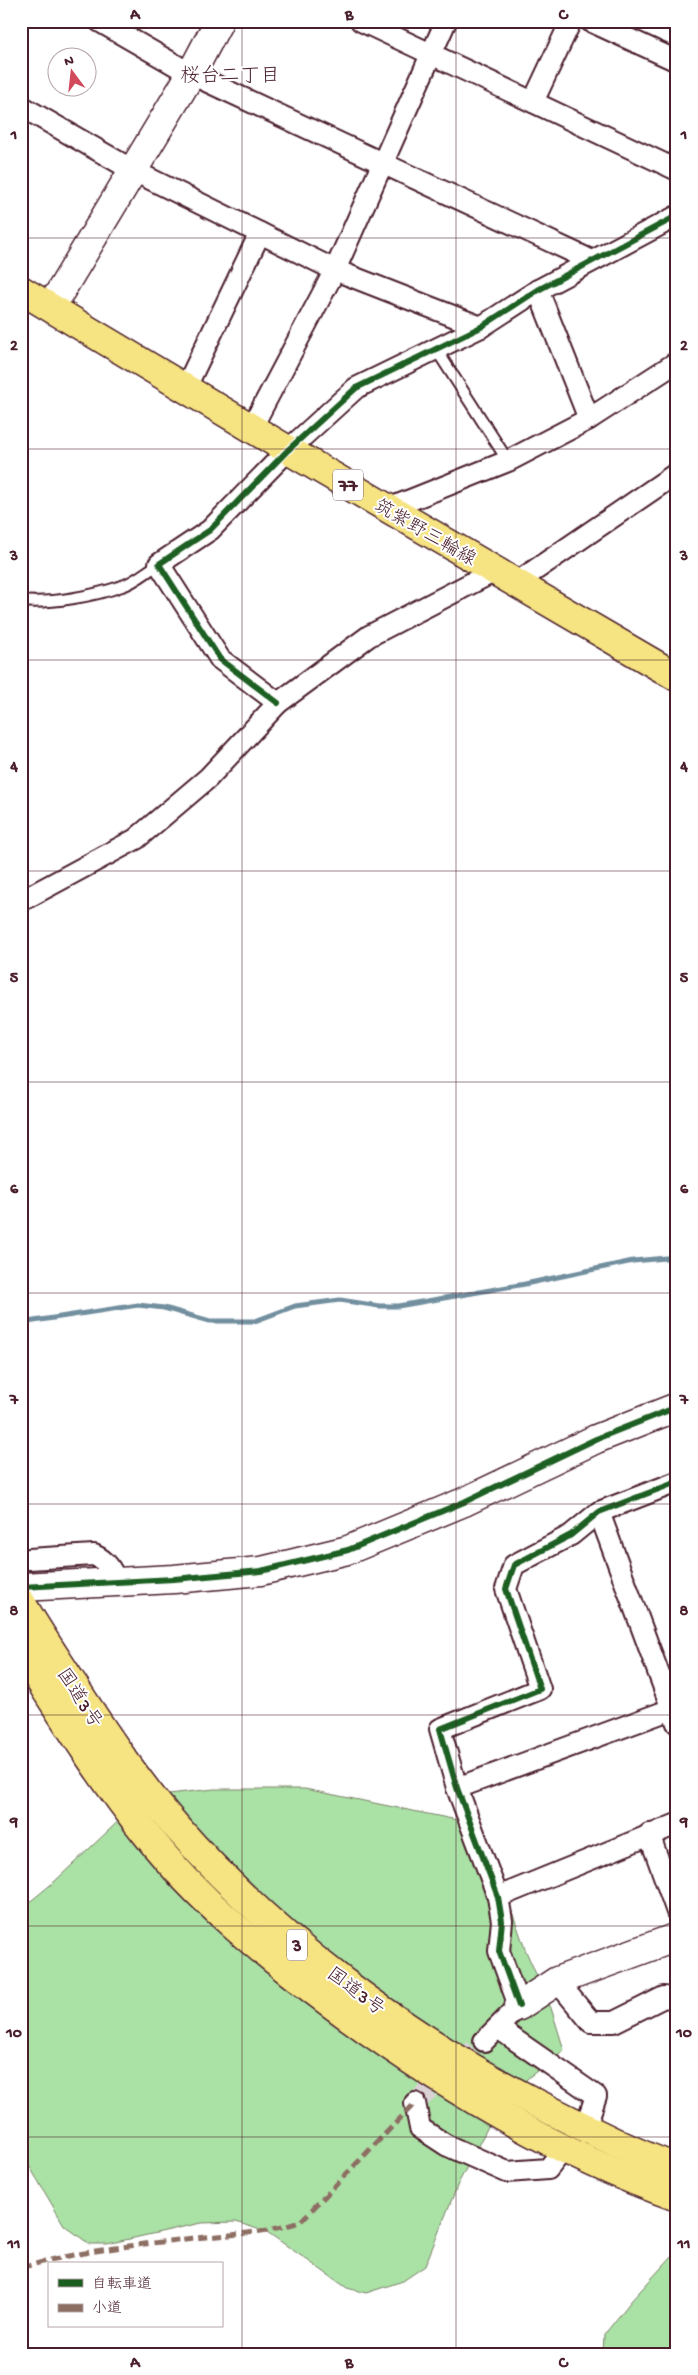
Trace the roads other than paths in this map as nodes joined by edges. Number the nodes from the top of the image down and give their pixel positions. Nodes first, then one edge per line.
1 (99, 21) edge
2 (219, 21) edge
3 (361, 21) edge
4 (446, 21) edge
5 (571, 21) edge
6 (590, 21) edge
7 (431, 54) junction
8 (677, 61) edge
9 (191, 74) junction
10 (533, 102) junction
11 (21, 106) edge
12 (382, 164) junction
13 (134, 170) junction
14 (677, 170) edge
15 (677, 216) edge
16 (260, 232) junction
17 (586, 258) dead end
18 (335, 270) junction
19 (21, 290) edge
20 (538, 290) junction
21 (51, 308) junction
22 (481, 327) junction
23 (436, 349) junction
24 (677, 362) edge
25 (186, 387) junction
26 (589, 419) junction
27 (252, 427) junction
28 (288, 450) junction
29 (508, 461) junction
30 (677, 473) edge
31 (388, 509) junction
32 (159, 564) junction
33 (506, 577) junction
34 (21, 601) edge
35 (677, 677) edge
36 (278, 703) junction
37 (21, 901) edge
38 (677, 1408) edge
39 (677, 1482) edge
40 (599, 1512) junction
41 (29, 1560) dead end
42 (117, 1582) junction
43 (21, 1587) edge
44 (21, 1602) edge
45 (21, 1651) edge
46 (674, 1716) edge
47 (458, 1788) junction
48 (677, 1824) edge
49 (649, 1834) junction
50 (498, 1897) junction
51 (677, 1912) edge
52 (677, 1936) edge
53 (557, 1981) junction
54 (677, 2000) edge
55 (519, 2006) junction
56 (415, 2103) dead end
57 (585, 2128) junction
58 (563, 2150) junction
59 (677, 2168) edge
60 (677, 2197) edge

1 - 9 street
2 - 9 street
3 - 7 street
4 - 7 street
5 - 10 street
6 - 8 street
7 - 10 street
7 - 12 street
9 - 12 street
9 - 13 street
10 - 14 street
11 - 13 street
12 - 17 street
12 - 18 street
13 - 16 street
13 - 21 street
15 - 20 street
16 - 18 street
16 - 25 street
18 - 22 street
18 - 27 street
19 - 21 main road, 筑紫野三輪線 / 77
20 - 22 street
20 - 26 street
21 - 25 main road, 筑紫野三輪線 / 77
22 - 23 street
23 - 28 street
23 - 29 lane
24 - 26 street
25 - 27 main road, 筑紫野三輪線 / 77
26 - 29 street
27 - 28 main road, 筑紫野三輪線 / 77
28 - 31 main road, 筑紫野三輪線 / 77
28 - 32 street
29 - 31 street
30 - 33 street
31 - 33 main road, 筑紫野三輪線 / 77
32 - 34 lane
32 - 36 street
33 - 35 main road, 筑紫野三輪線 / 77
33 - 36 street
36 - 37 street
38 - 42 street
39 - 40 street
40 - 46 street
40 - 47 street
41 - 42 street
42 - 43 street
44 - 57 main road, 国道3号 / 3
45 - 58 main road, 国道3号 / 3
46 - 47 street
47 - 50 street
48 - 49 street
49 - 50 street
49 - 51 street
50 - 55 street
52 - 53 street
53 - 54 street
53 - 55 street
55 - 57 street
56 - 58 street
57 - 59 main road, 国道3号 / 3
58 - 60 main road, 国道3号 / 3

